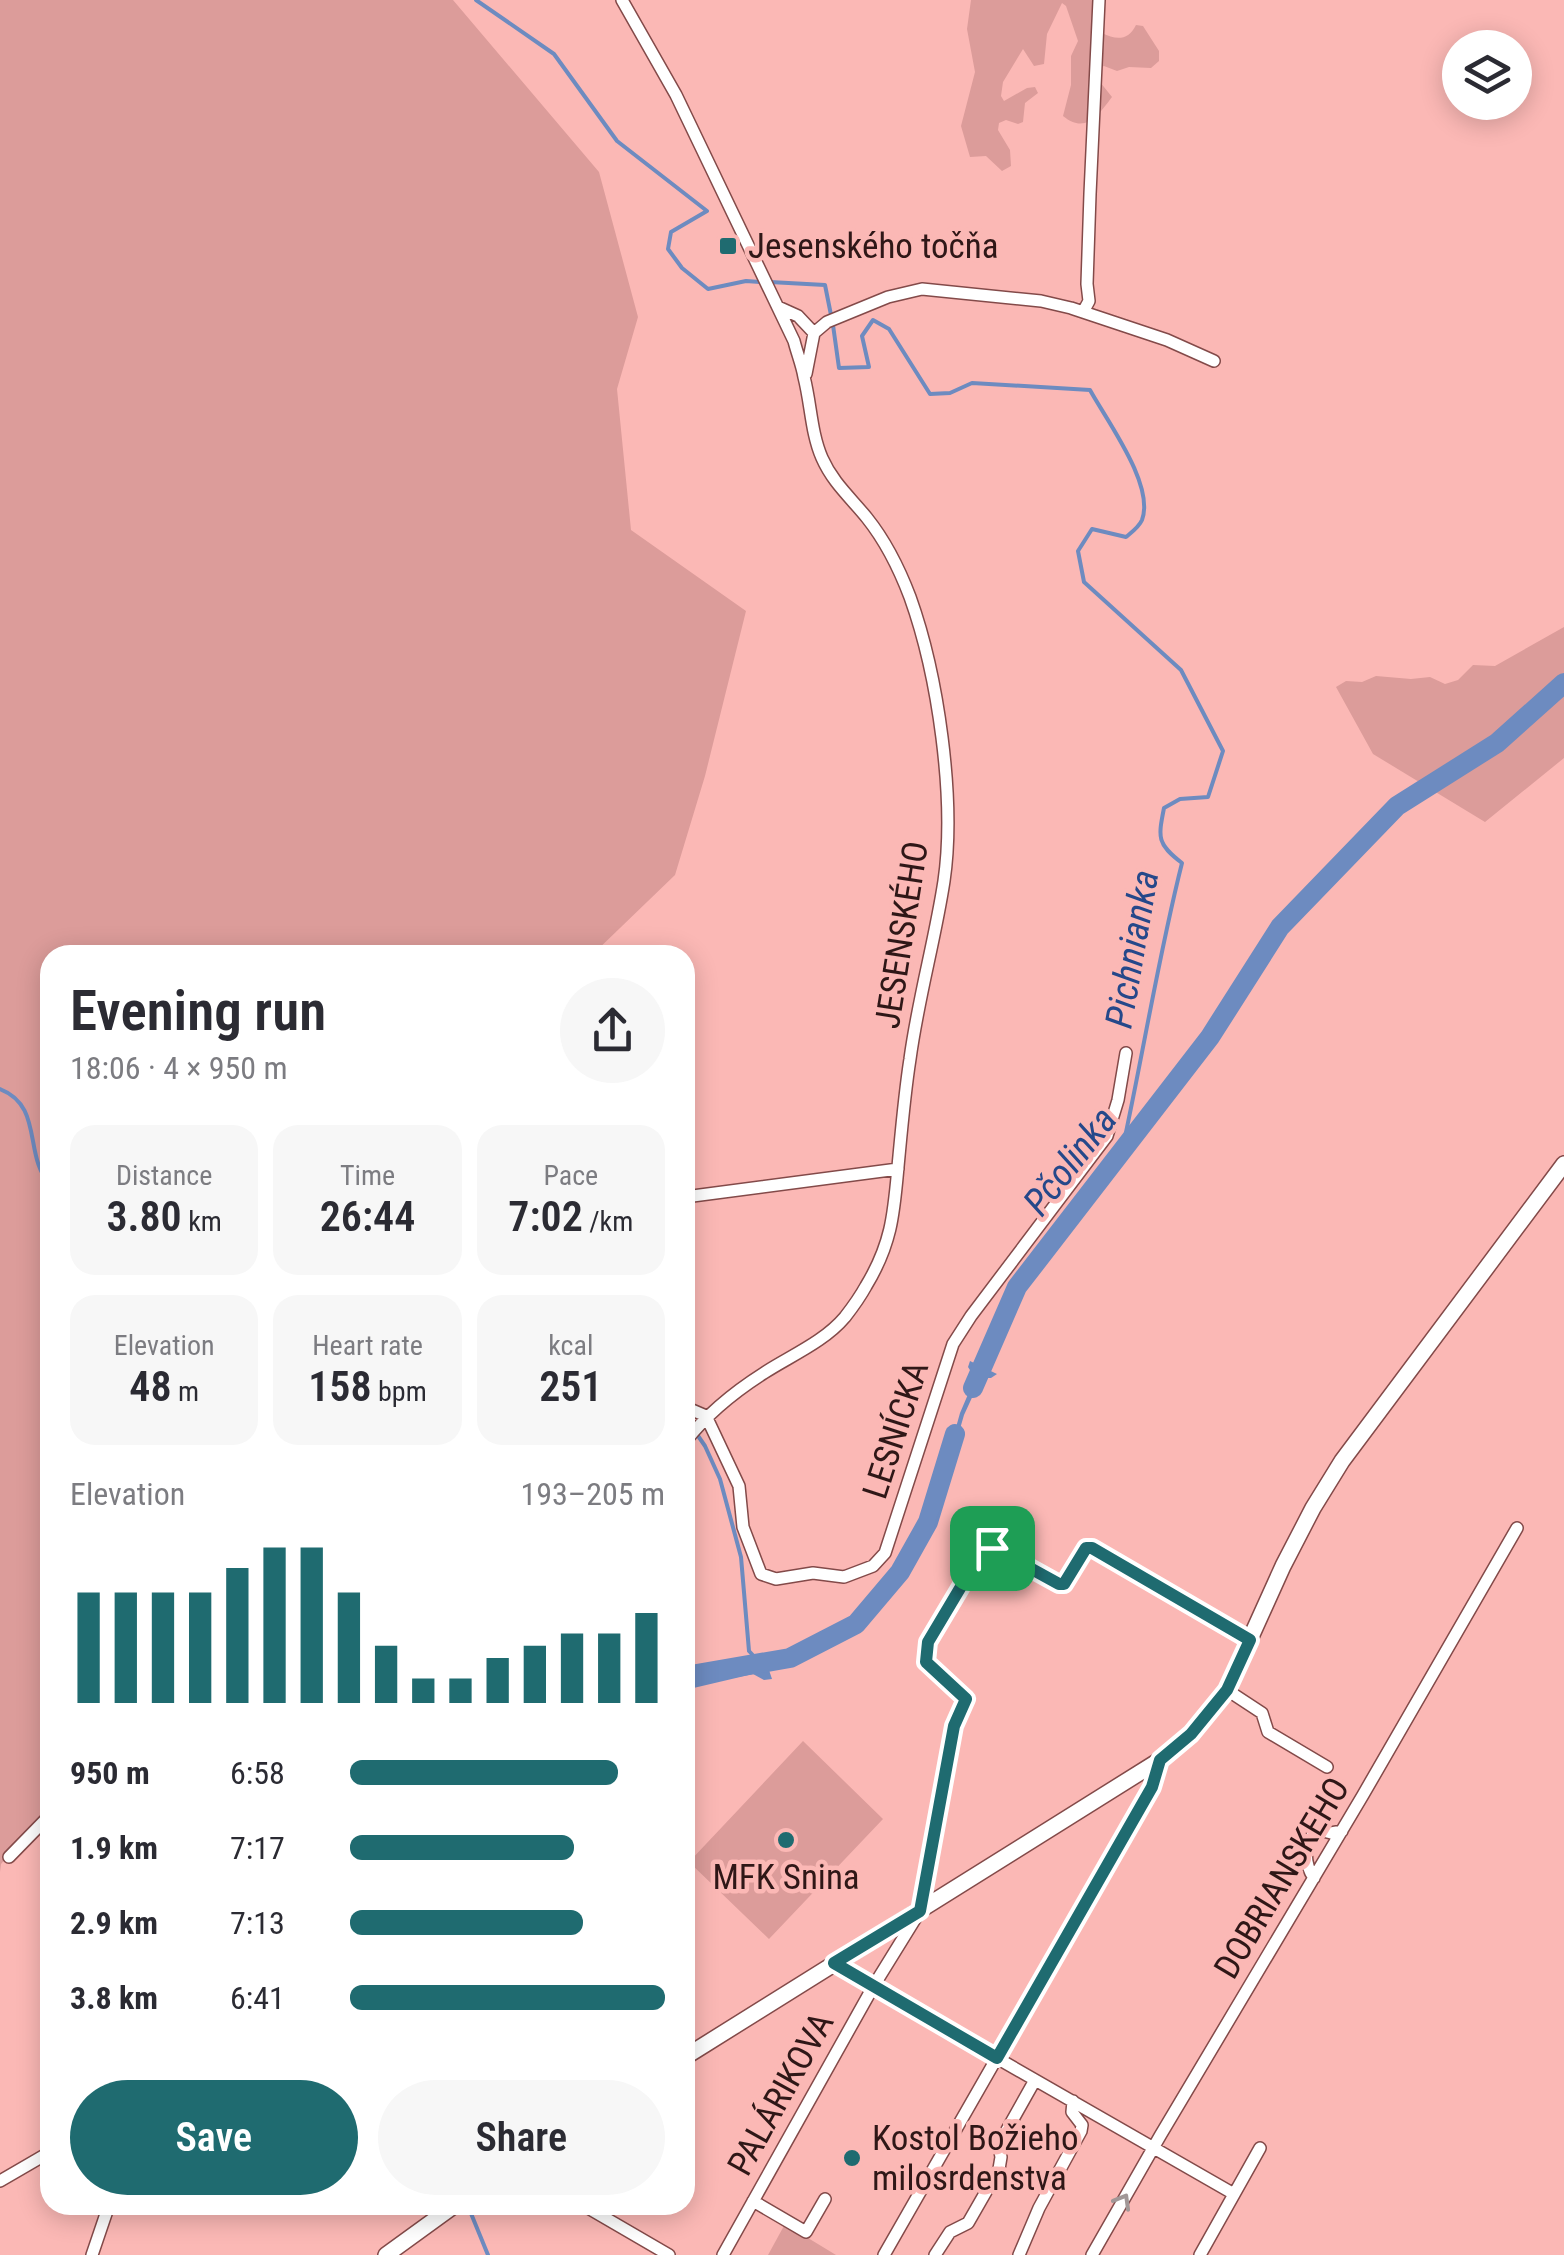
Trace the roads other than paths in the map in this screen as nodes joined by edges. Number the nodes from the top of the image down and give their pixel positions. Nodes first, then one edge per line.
1 (622, 0) edge
2 (1099, 0) edge
3 (778, 307) junction
4 (1083, 312) junction
5 (814, 333) junction
6 (1214, 360) dead end
7 (805, 378) junction
8 (1126, 1053) dead end
9 (1564, 1164) edge
10 (898, 1169) junction
11 (695, 1196) edge
12 (695, 1411) edge
13 (706, 1416) junction
14 (695, 1429) edge
15 (1517, 1528) dead end
16 (1250, 1640) junction
17 (1227, 1690) junction
18 (1160, 1760) junction
19 (1327, 1767) dead end
20 (40, 1825) edge
21 (1342, 1830) junction
22 (10, 1856) dead end
23 (1314, 1878) junction
24 (920, 1911) junction
25 (834, 1963) junction
26 (873, 1988) junction
27 (695, 2051) edge
28 (997, 2058) junction
29 (1035, 2080) junction
30 (1073, 2102) junction
31 (1153, 2148) junction
32 (1260, 2148) dead end
33 (40, 2158) edge
34 (0, 2180) edge
35 (1234, 2194) junction
36 (826, 2199) dead end
37 (753, 2201) junction
38 (106, 2215) edge
39 (441, 2215) edge
40 (601, 2215) edge
41 (92, 2255) edge
42 (386, 2255) edge
43 (670, 2255) edge
44 (722, 2255) edge
45 (884, 2255) edge
46 (935, 2255) edge
47 (1019, 2255) edge
48 (1092, 2255) edge
49 (1200, 2255) edge

1 - 3 street, JESENSKÉHO
2 - 4 street
3 - 5 street
3 - 7 street, JESENSKÉHO
4 - 5 street
4 - 6 street
5 - 7 street
7 - 10 street, JESENSKÉHO
8 - 13 street, LESNÍCKA
9 - 16 main road
10 - 11 street
10 - 13 street, JESENSKÉHO
12 - 13 street
13 - 14 street, JESENSKÉHO
15 - 21 street, DOBRIANSKEHO
16 - 17 main road
16 - 24 street, PALÁRIKOVA
17 - 18 main road
17 - 19 street
18 - 24 main road
18 - 28 street
20 - 22 street
21 - 23 street, DOBRIANSKEHO
21 - 23 street
23 - 31 street, DOBRIANSKEHO
24 - 25 main road
24 - 26 street, PALÁRIKOVA
25 - 26 street
25 - 27 main road
26 - 28 street
26 - 37 street, PALÁRIKOVA
28 - 29 street
28 - 45 street
29 - 30 street
29 - 46 street
30 - 31 street
30 - 47 street
31 - 35 street
48 -> 31 street, DOBRIANSKEHO
32 - 35 street
33 - 34 street
35 - 49 street
36 - 37 street
37 - 44 street, PALÁRIKOVA
38 - 41 street
39 - 42 main road
40 - 43 street

